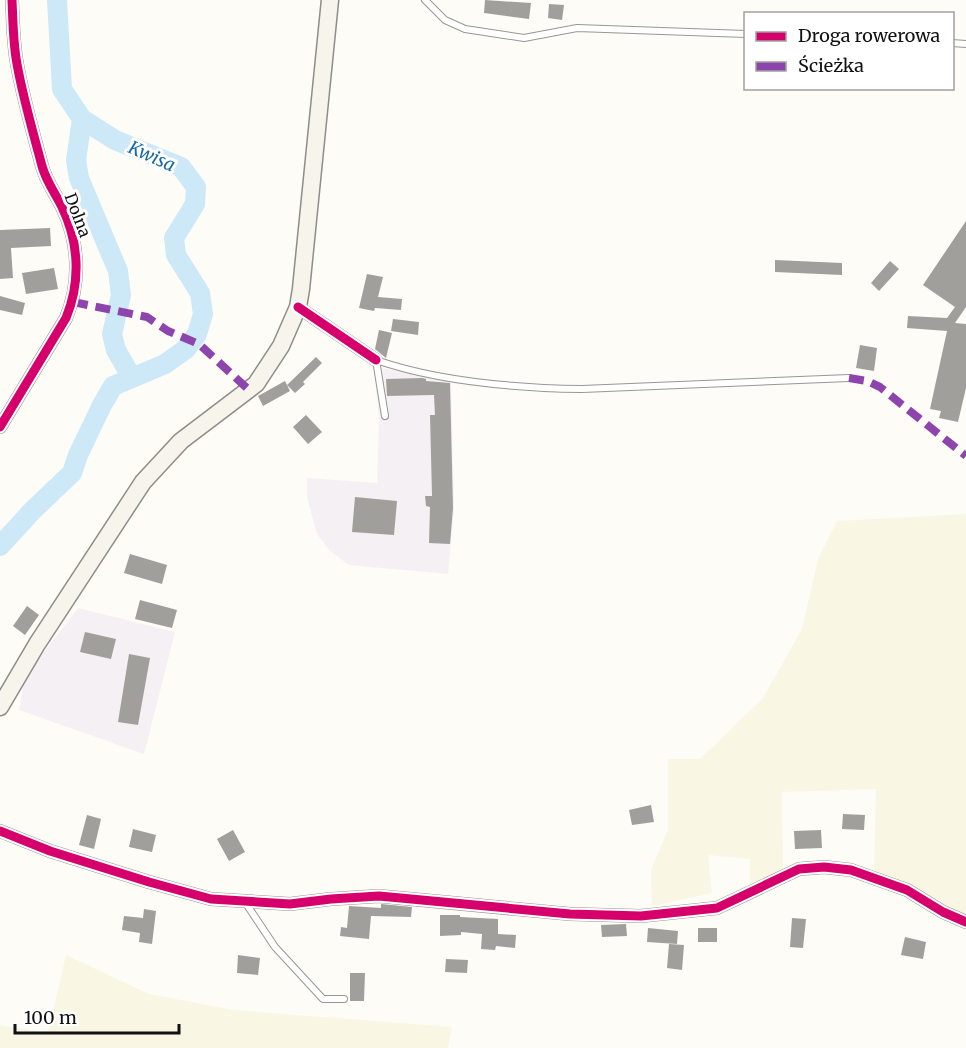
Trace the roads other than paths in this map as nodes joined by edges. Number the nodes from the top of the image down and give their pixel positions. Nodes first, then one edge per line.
1 (12, 0) edge
2 (330, 0) edge
3 (425, 0) edge
4 (744, 34) edge
5 (298, 307) junction
6 (376, 360) junction
7 (849, 378) dead end
8 (385, 416) dead end
9 (0, 427) edge
10 (0, 706) edge
11 (0, 831) edge
12 (244, 902) junction
13 (966, 922) edge
14 (344, 999) dead end

1 - 9 street, Dolna
2 - 5 main road
3 - 4 lane
5 - 6 street
5 - 10 main road
6 - 7 lane
6 - 8 lane
11 - 12 street
12 - 13 street
12 - 14 lane

